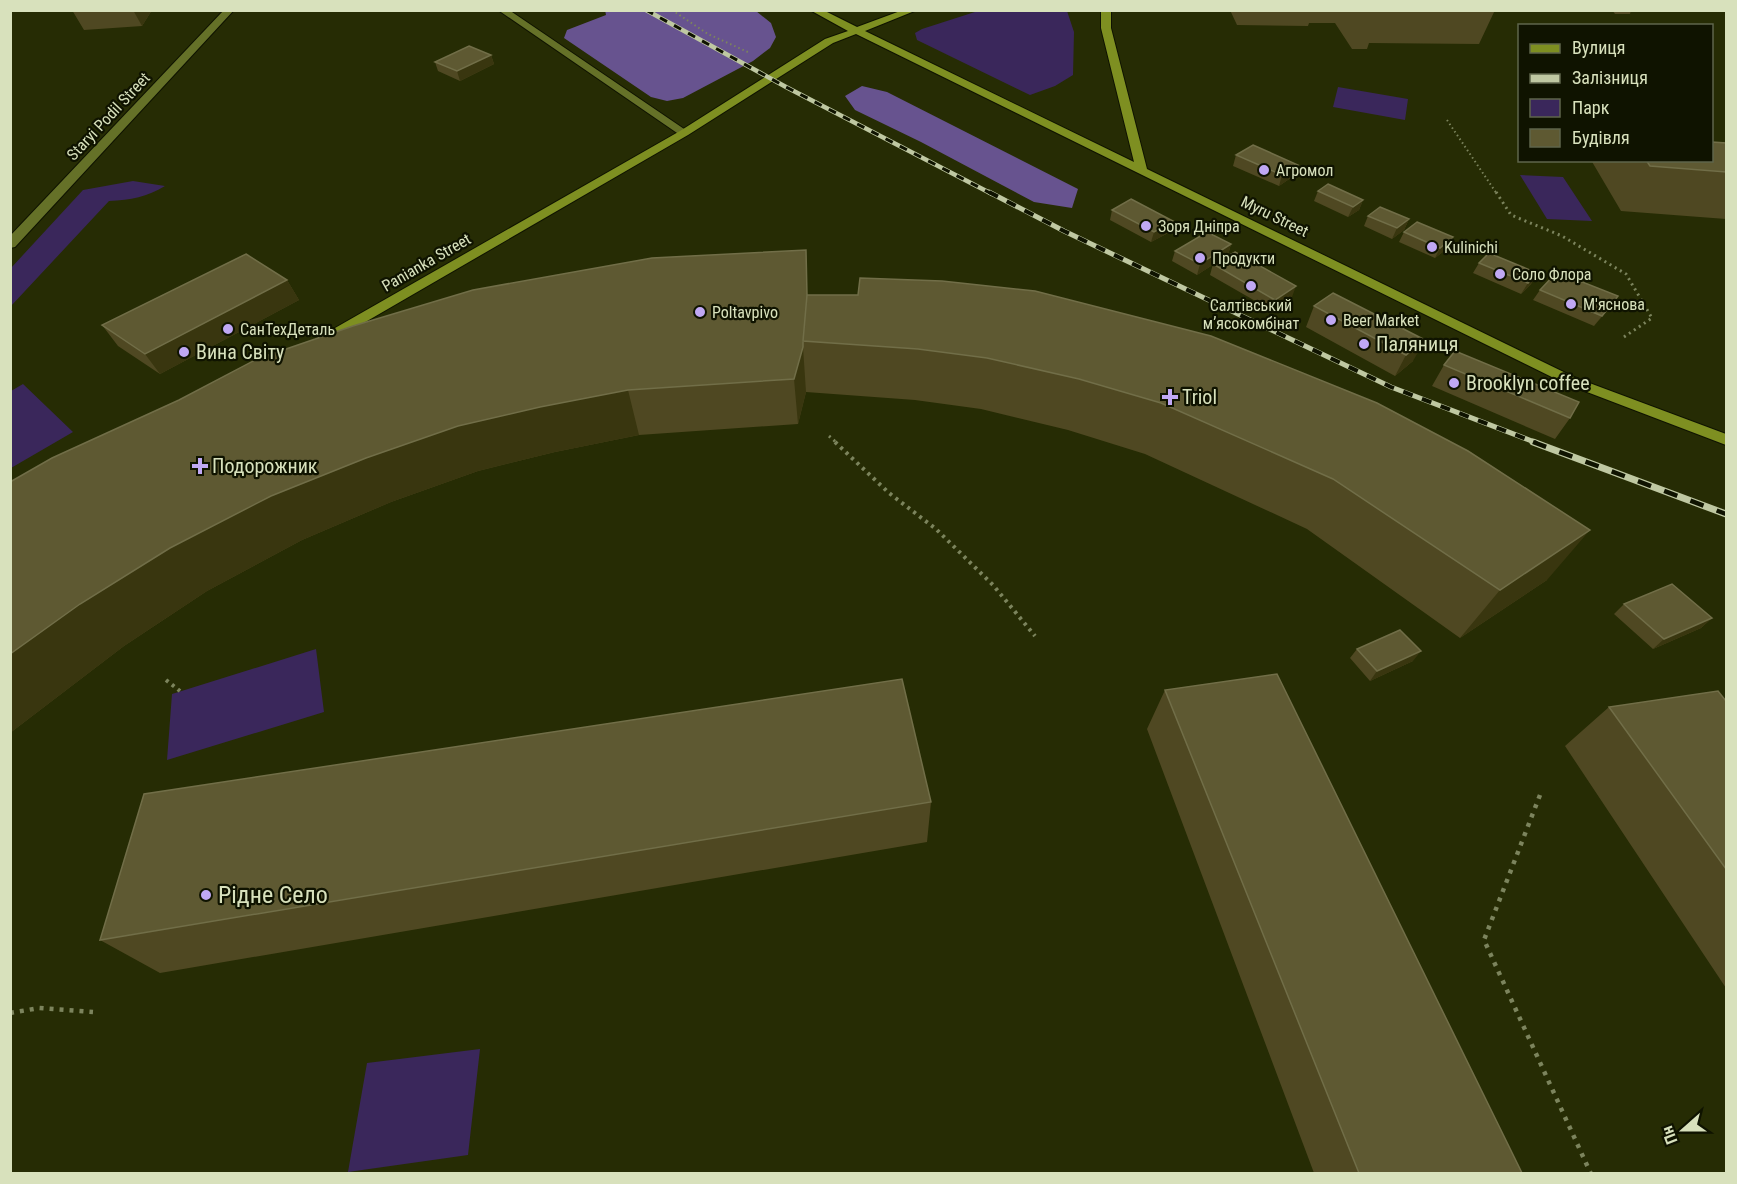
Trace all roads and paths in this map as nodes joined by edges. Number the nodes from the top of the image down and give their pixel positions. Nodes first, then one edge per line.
1 (230, 10) edge
2 (502, 10) edge
3 (672, 10) edge
4 (814, 10) edge
5 (913, 10) edge
6 (1106, 10) edge
7 (856, 31) junction
8 (758, 56) dead end
9 (1447, 120) dead end
10 (684, 133) junction
11 (1142, 171) junction
12 (10, 244) edge
13 (1621, 339) dead end
14 (304, 351) edge
15 (830, 436) dead end
16 (1726, 440) edge
17 (1035, 636) dead end
18 (166, 680) dead end
19 (180, 691) dead end
20 (1540, 795) dead end
21 (93, 1012) dead end
22 (10, 1013) edge
23 (1591, 1173) edge

1 - 12 street, Staryi Podil Street
2 - 10 street
3 - 8 path
4 - 7 main road, Myru Street
5 - 7 main road, Panianka Street
6 - 11 main road
7 - 10 main road, Panianka Street
7 - 11 main road, Myru Street
9 - 13 path
10 - 14 main road, Panianka Street
11 - 16 main road, Myru Street
15 - 17 path
18 - 19 path
20 - 23 path
21 - 22 path

